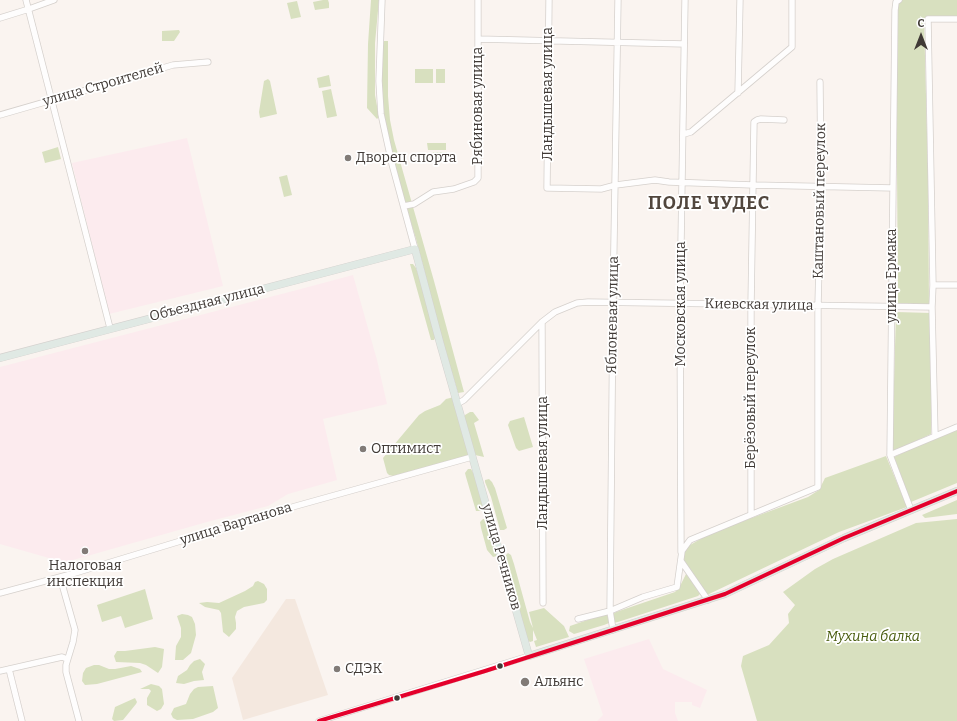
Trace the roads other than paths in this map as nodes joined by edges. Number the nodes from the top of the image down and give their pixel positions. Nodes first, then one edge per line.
1 (26, 0) edge
2 (54, 0) edge
3 (382, 0) edge
4 (478, 0) edge
5 (549, 0) edge
6 (618, 0) edge
7 (685, 0) edge
8 (740, 0) edge
9 (792, 0) edge
10 (899, 0) edge
11 (29, 9) junction
12 (0, 18) edge
13 (957, 19) edge
14 (478, 39) junction
15 (548, 41) junction
16 (617, 43) junction
17 (684, 44) junction
18 (208, 62) dead end
19 (820, 82) dead end
20 (738, 93) junction
21 (51, 100) junction
22 (0, 115) edge
23 (784, 120) dead end
24 (684, 134) junction
25 (682, 183) junction
26 (616, 185) junction
27 (753, 186) junction
28 (821, 186) junction
29 (893, 188) junction
30 (404, 206) junction
31 (415, 250) junction
32 (933, 285) junction
33 (957, 285) edge
34 (612, 303) junction
35 (680, 304) junction
36 (751, 305) junction
37 (818, 305) junction
38 (932, 307) junction
39 (892, 308) junction
40 (542, 322) junction
41 (110, 328) junction
42 (0, 358) edge
43 (457, 404) junction
44 (957, 427) edge
45 (935, 436) junction
46 (890, 455) junction
47 (472, 457) junction
48 (957, 490) edge
49 (911, 510) junction
50 (751, 514) junction
51 (681, 562) junction
52 (60, 577) junction
53 (0, 592) edge
54 (708, 600) junction
55 (543, 603) dead end
56 (610, 611) junction
57 (578, 619) dead end
58 (613, 630) junction
59 (529, 656) junction
60 (67, 659) junction
61 (9, 669) junction
62 (0, 671) edge
63 (22, 721) edge
64 (79, 721) edge
65 (319, 721) edge

1 - 11 street
2 - 11 street
3 - 30 street
4 - 14 street, Рябиновая улица
5 - 15 street, Ландышевая улица
6 - 16 street, Яблоневая улица
7 - 17 street, Московская улица
8 - 20 street
9 - 20 street
10 - 29 street, улица Ермака
11 - 12 street
11 - 21 street
13 - 32 street
14 - 15 street
14 - 30 street, Рябиновая улица
15 - 16 street
15 - 26 street, Ландышевая улица
16 - 17 street
16 - 26 street, Яблоневая улица
17 - 24 street, Московская улица
18 - 21 street, улица Строителей
19 - 28 street, Каштановый переулок
20 - 24 street
21 - 22 street, улица Строителей
21 - 41 street
23 - 27 street, Берёзовый переулок
24 - 25 street, Московская улица
25 - 26 street
25 - 27 street
25 - 35 street, Московская улица
26 - 34 street, Яблоневая улица
27 - 28 street
27 - 36 street, Берёзовый переулок
28 - 29 street
28 - 37 street, Каштановый переулок
29 - 39 street, улица Ермака
30 - 31 street
31 - 41 main road, Объездная улица
31 - 43 main road, улица Речников
32 - 33 street
32 - 38 street
34 - 35 street, Киевская улица
34 - 40 street, Киевская улица
34 - 56 street, Яблоневая улица
35 - 36 street, Киевская улица
35 - 51 street, Московская улица
36 - 37 street, Киевская улица
36 - 50 street, Берёзовый переулок
37 - 39 street, Киевская улица
37 - 50 street, Каштановый переулок
38 - 39 street, Киевская улица
38 - 45 street
39 - 46 street, улица Ермака
40 - 43 street, Киевская улица
40 - 55 street, Ландышевая улица
41 - 42 main road, Объездная улица
43 - 47 main road, улица Речников
44 - 45 street
45 - 46 street
46 - 49 street, улица Ермака
47 - 52 street, улица Вартанова
47 - 59 main road, улица Речников
48 - 49 main road
49 - 54 main road
50 - 51 street
51 - 54 street
51 - 56 street
52 - 53 street, улица Вартанова
52 - 60 street
54 - 58 main road
56 - 57 street
56 - 58 street, Яблоневая улица
58 - 59 main road
59 - 65 street
60 - 61 street
60 - 64 street
61 - 62 street
61 - 63 street

